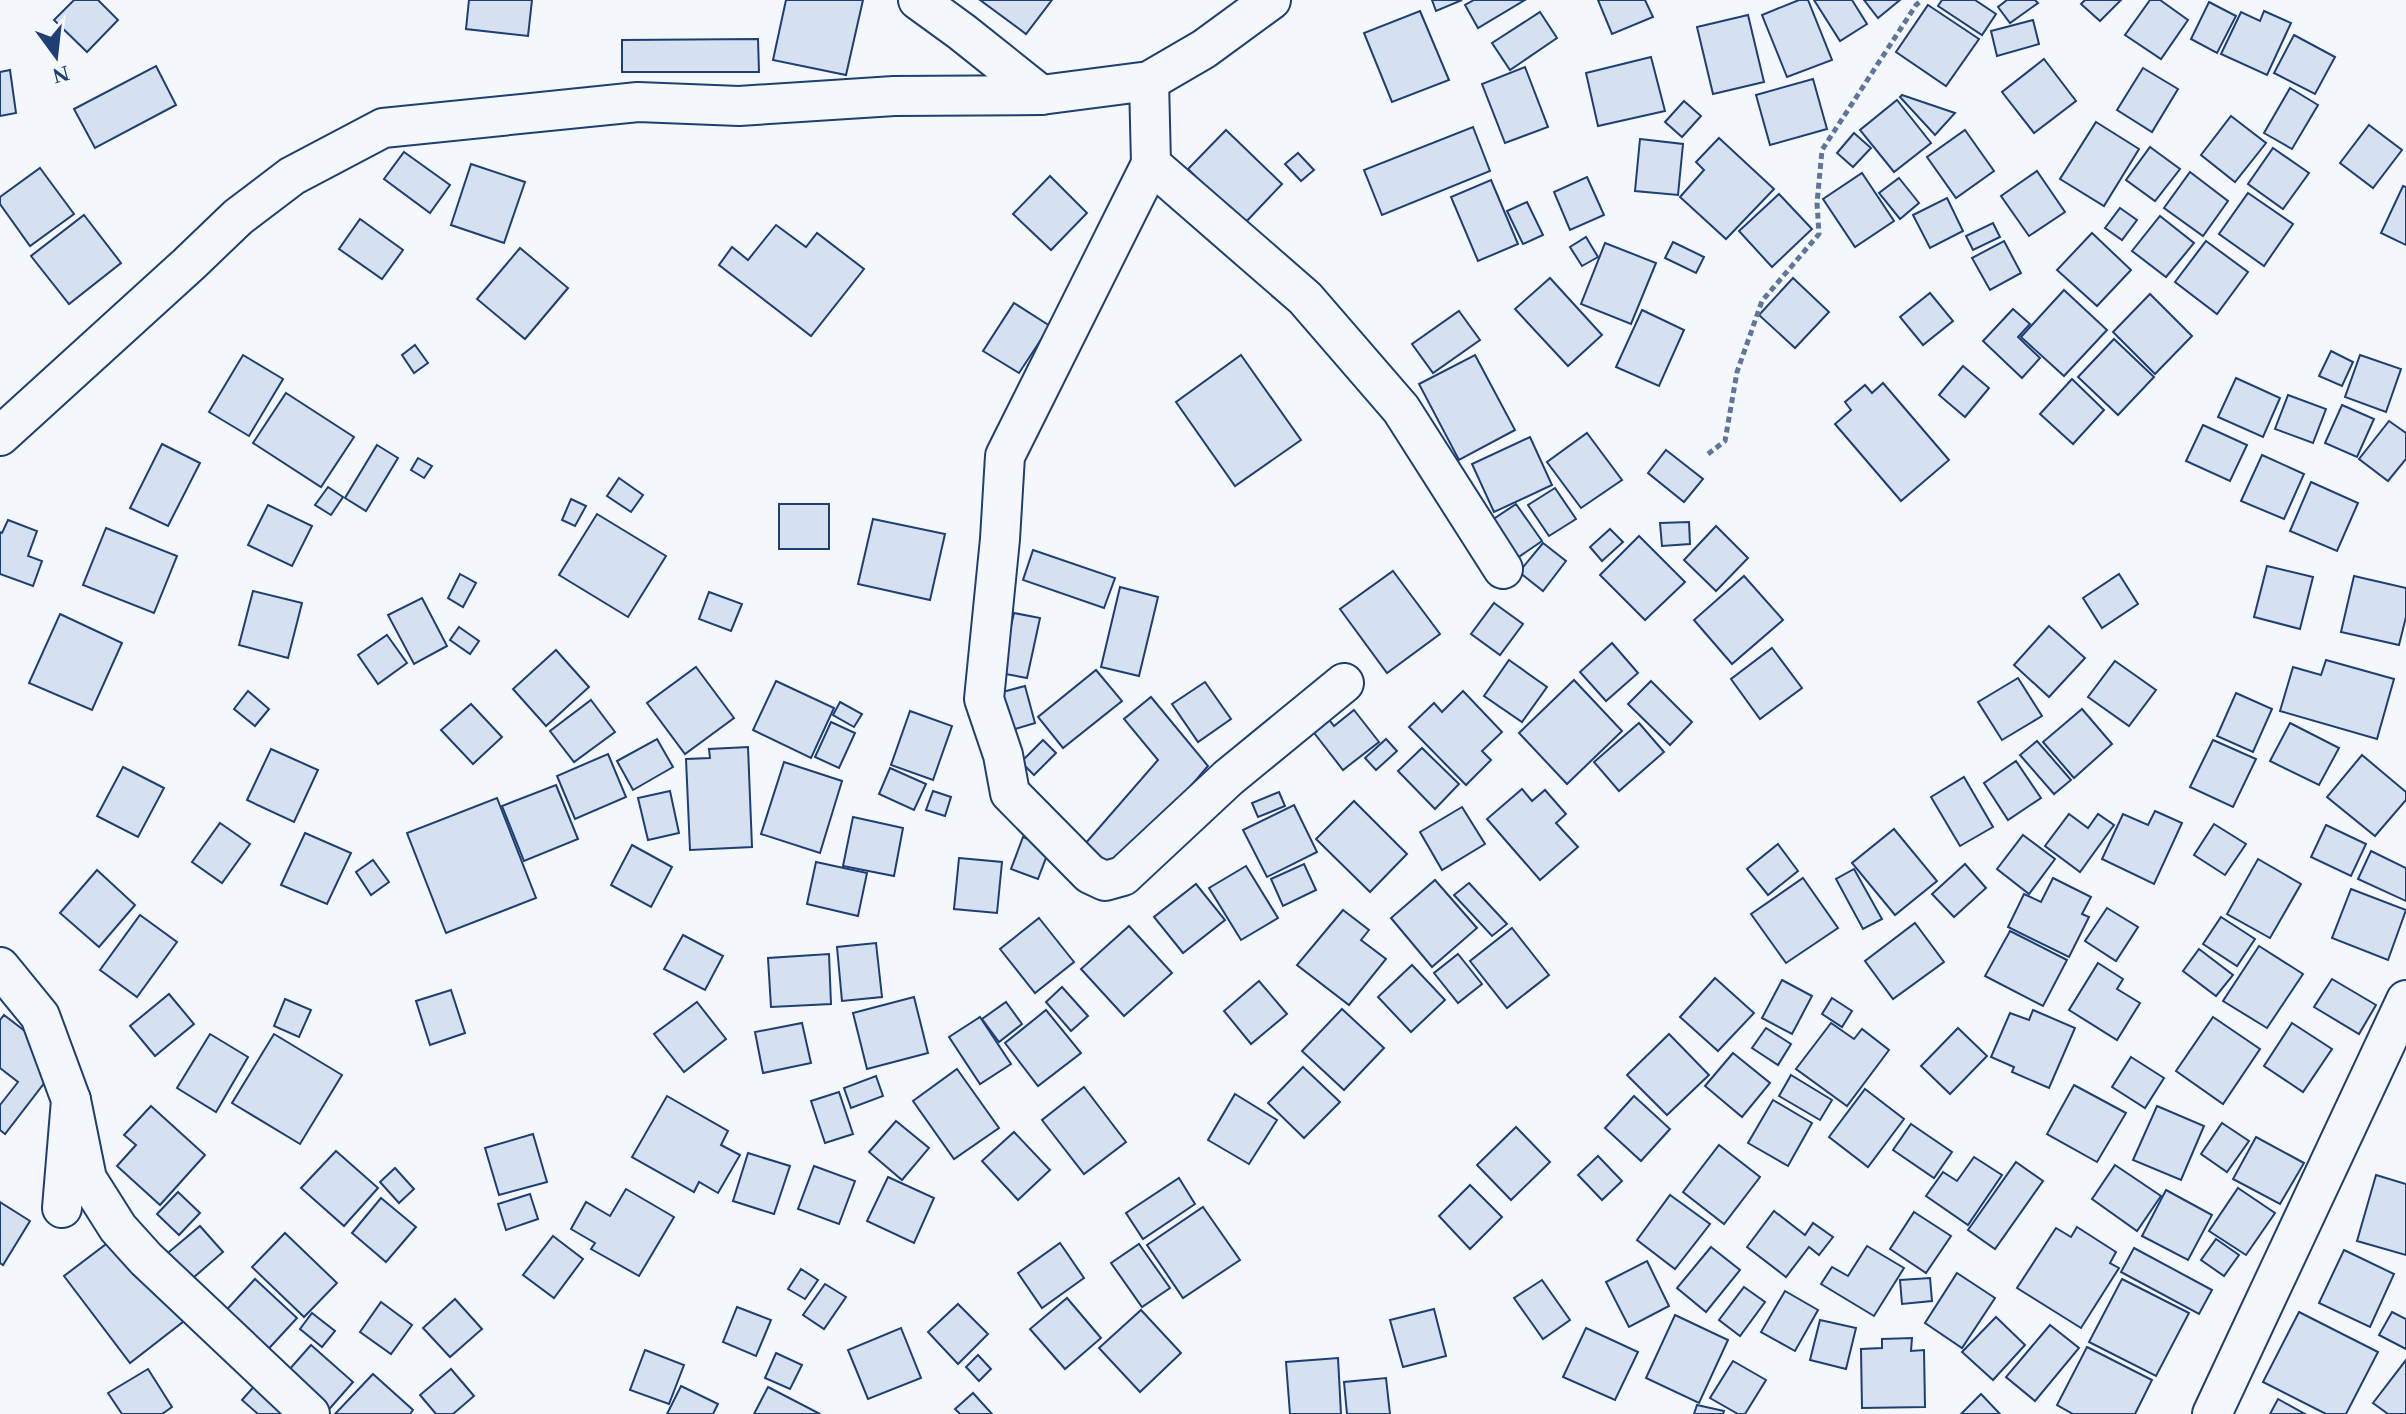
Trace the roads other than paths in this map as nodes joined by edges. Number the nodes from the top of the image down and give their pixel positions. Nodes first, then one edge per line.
1 (918, 0) edge
2 (1271, 0) edge
3 (1149, 81) junction
4 (1041, 95) junction
5 (1151, 164) junction
6 (0, 436) edge
7 (1503, 569) dead end
8 (1344, 683) dead end
9 (0, 967) edge
10 (2406, 1000) edge
11 (71, 1100) junction
12 (62, 1208) dead end
13 (310, 1414) edge
14 (2212, 1414) edge

1 - 4 street
2 - 3 street
3 - 4 street
3 - 5 street
4 - 6 street
5 - 7 street
5 - 8 street
9 - 11 street
10 - 14 street
11 - 12 street
11 - 13 street

